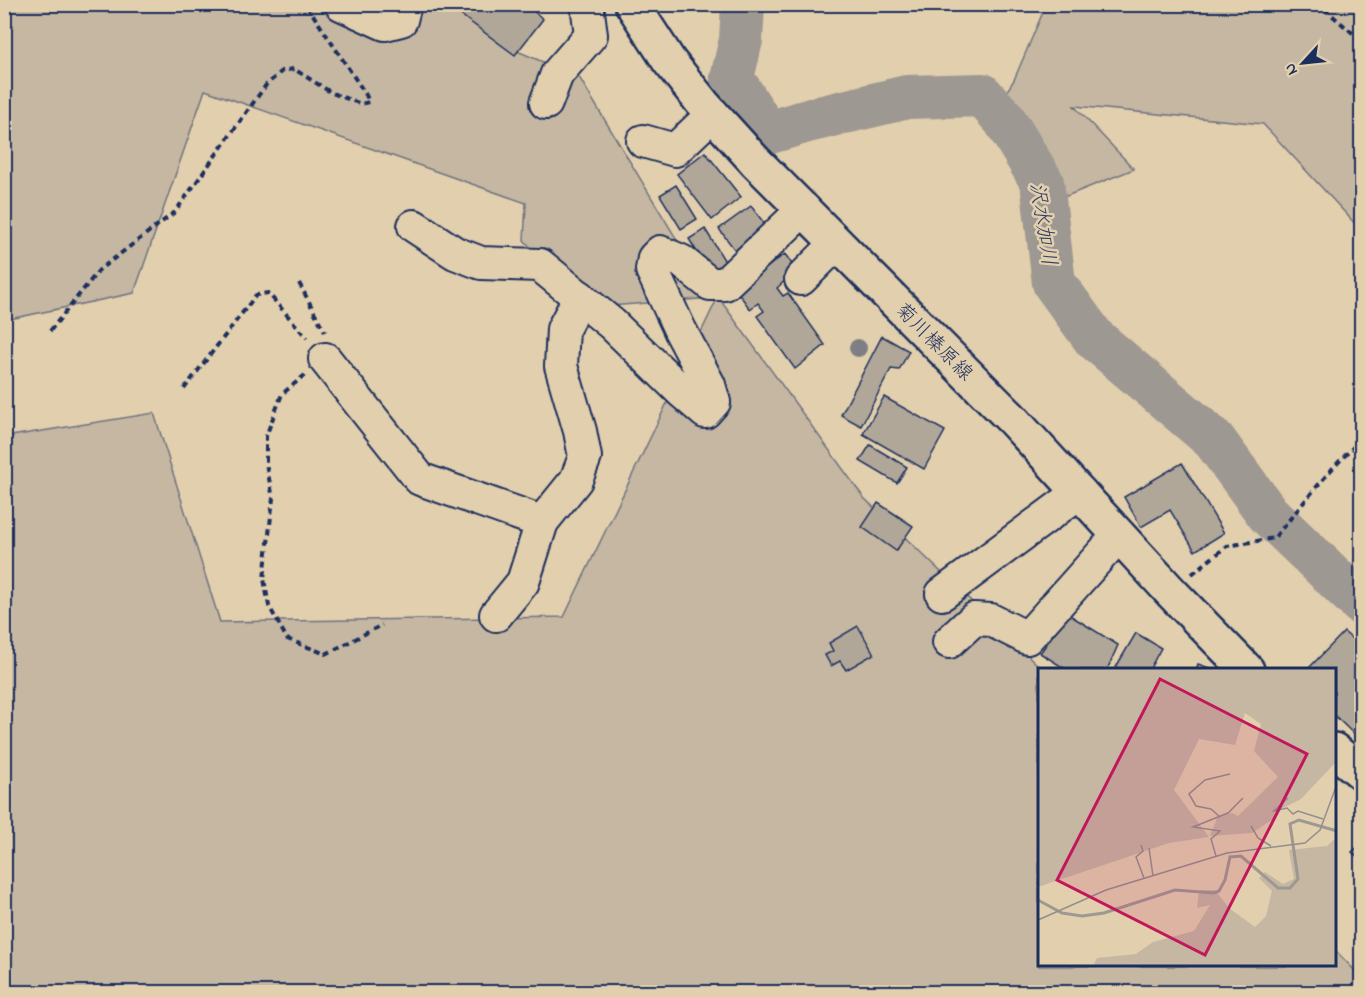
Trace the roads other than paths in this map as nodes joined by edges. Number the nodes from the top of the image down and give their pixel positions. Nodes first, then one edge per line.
1 (341, 4) edge
2 (405, 4) edge
3 (587, 4) edge
4 (632, 4) edge
5 (546, 103) dead end
6 (712, 114) junction
7 (643, 141) dead end
8 (804, 209) junction
9 (414, 226) dead end
10 (837, 243) junction
11 (801, 279) dead end
12 (580, 297) junction
13 (325, 359) road end
14 (1080, 492) junction
15 (542, 522) junction
16 (1119, 535) junction
17 (942, 594) dead end
18 (496, 615) dead end
19 (949, 642) dead end
20 (1245, 668) edge
21 (1336, 751) edge
22 (1362, 773) edge

1 - 2 lane
3 - 5 lane
4 - 6 main road, 菊川榛原線
6 - 7 lane
6 - 8 main road, 菊川榛原線
8 - 10 main road, 菊川榛原線
8 - 12 lane
9 - 12 lane
10 - 11 lane
10 - 14 main road, 菊川榛原線
12 - 15 lane
13 - 15 lane
14 - 16 main road, 菊川榛原線
14 - 17 lane
15 - 18 lane
16 - 19 lane
16 - 20 main road, 菊川榛原線
21 - 22 main road

